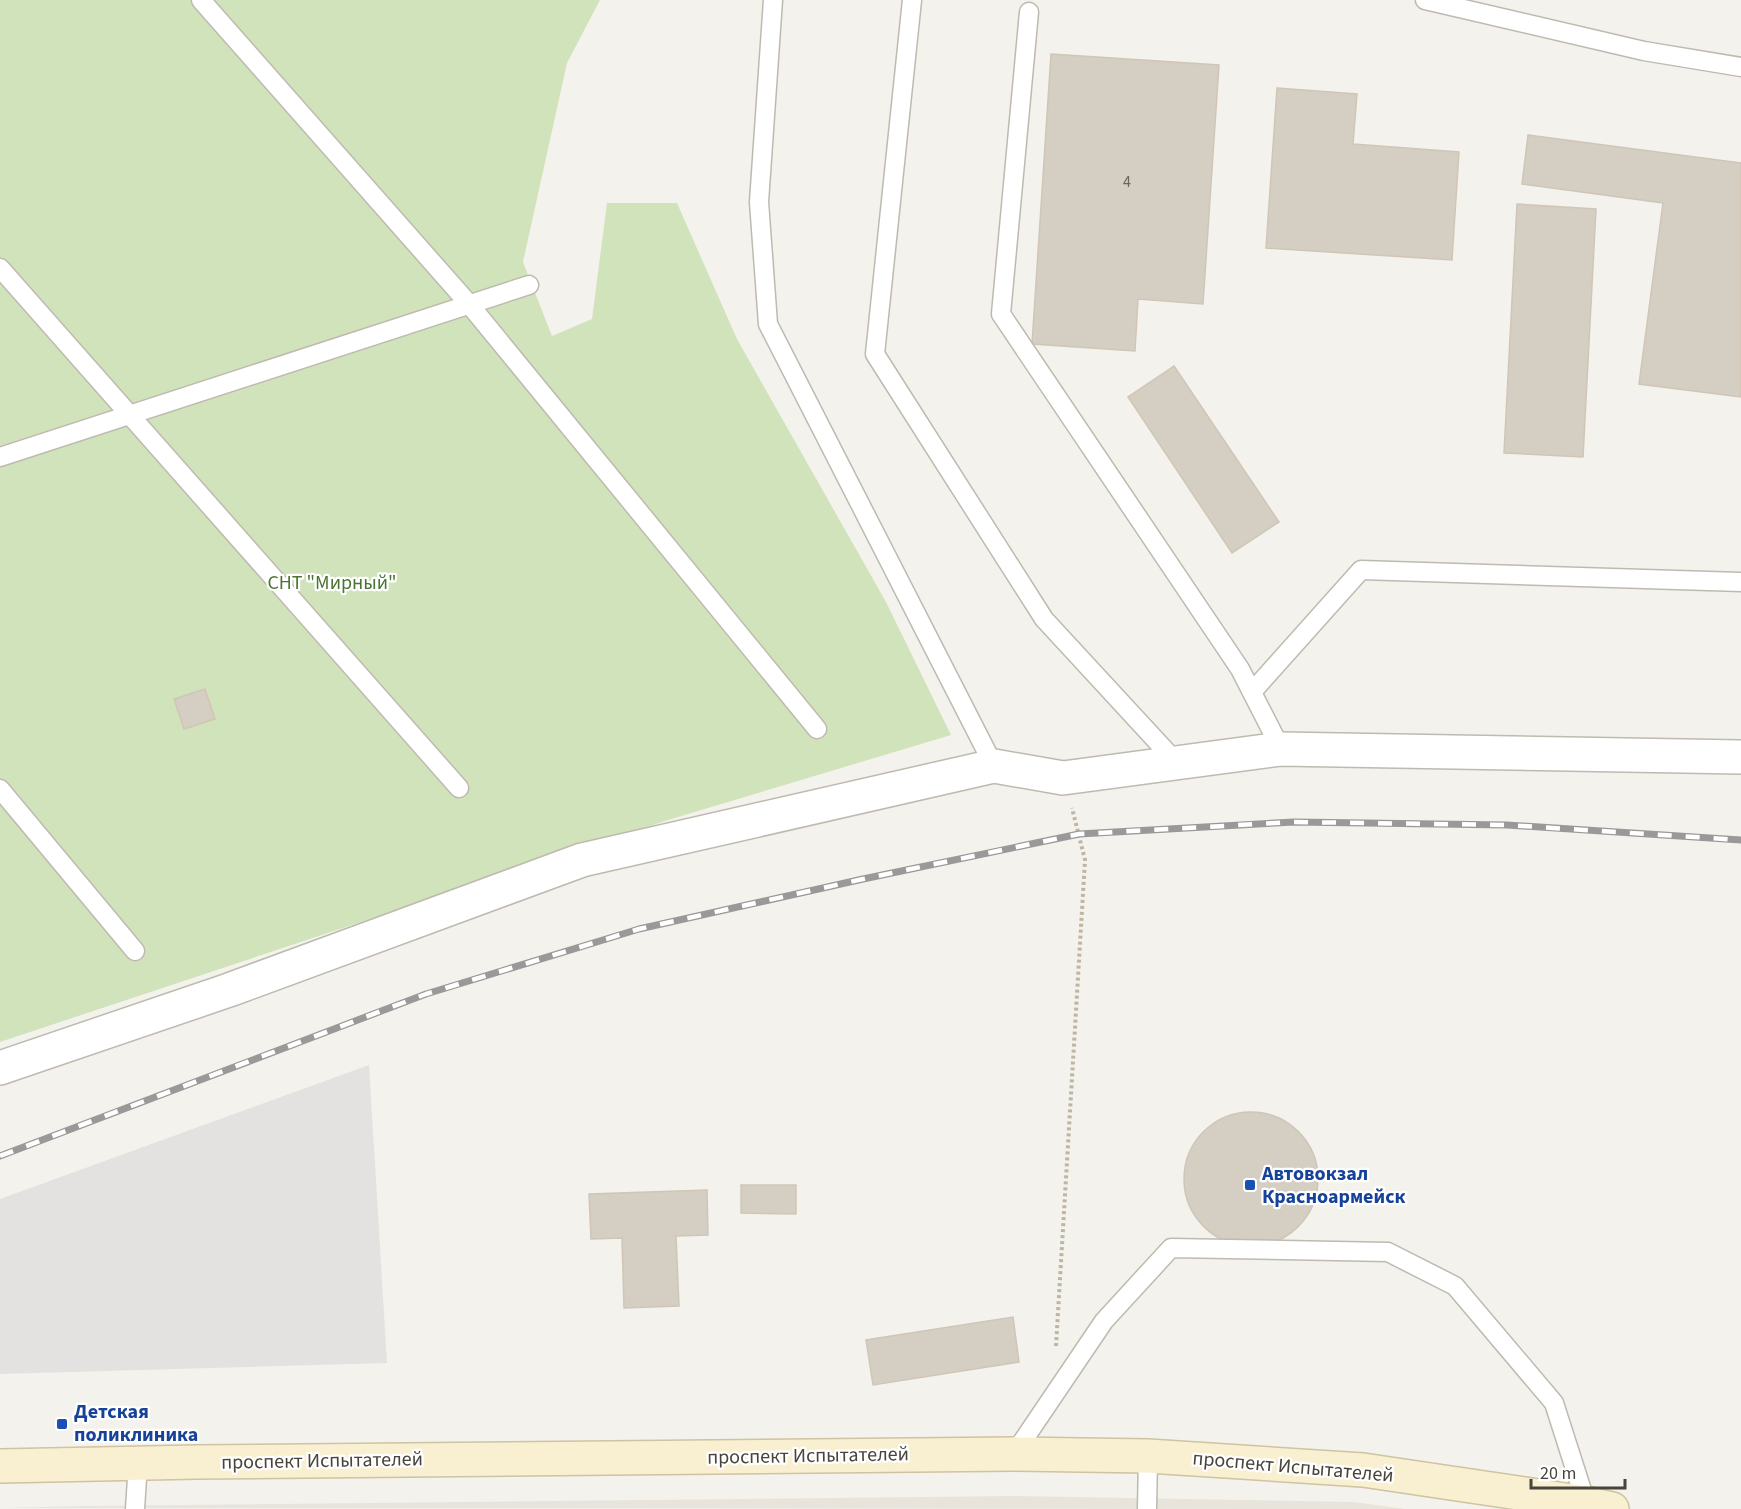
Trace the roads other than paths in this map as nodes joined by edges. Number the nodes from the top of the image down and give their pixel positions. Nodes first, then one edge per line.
1 (201, 0) edge
2 (773, 0) edge
3 (912, 0) edge
4 (1425, 0) edge
5 (1029, 12) dead end
6 (1741, 67) edge
7 (0, 268) edge
8 (529, 285) dead end
9 (469, 304) junction
10 (130, 414) junction
11 (0, 457) edge
12 (1741, 582) edge
13 (1252, 692) junction
14 (817, 729) dead end
15 (1281, 749) junction
16 (1741, 757) edge
17 (1177, 763) junction
18 (994, 766) junction
19 (0, 789) edge
20 (459, 789) dead end
21 (135, 951) dead end
22 (0, 1068) edge
23 (1014, 1454) junction
24 (1148, 1456) junction
25 (138, 1463) junction
26 (0, 1466) edge
27 (1599, 1506) edge
28 (135, 1509) edge
29 (1147, 1509) edge

1 - 9 lane
2 - 18 lane
3 - 17 lane
4 - 6 lane
5 - 13 lane
7 - 10 lane
8 - 9 lane
9 - 10 lane
9 - 14 lane
10 - 11 lane
10 - 20 lane
12 - 13 lane
13 - 15 lane
15 - 16 street
15 - 17 street
17 - 18 street
18 - 22 street
19 - 21 lane
23 - 24 main road, проспект Испытателей
23 - 25 main road, проспект Испытателей
23 - 27 lane
24 - 27 main road, проспект Испытателей
24 - 29 lane
25 - 26 main road, проспект Испытателей
25 - 28 lane

